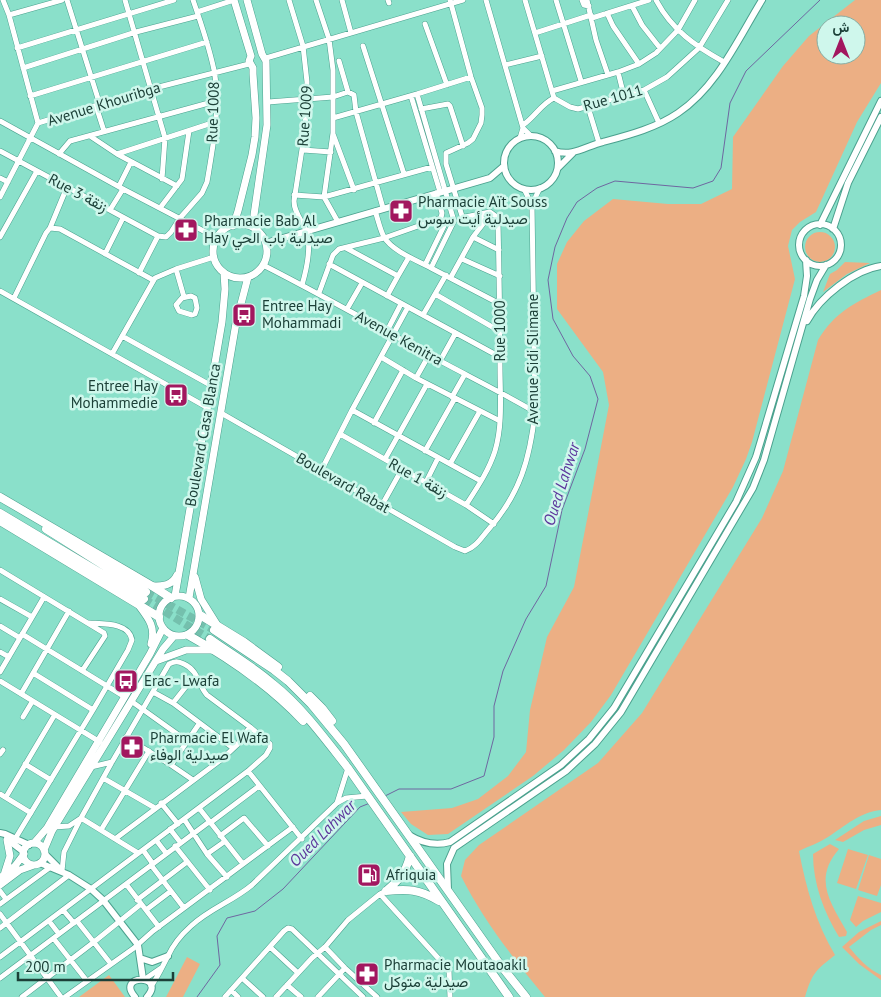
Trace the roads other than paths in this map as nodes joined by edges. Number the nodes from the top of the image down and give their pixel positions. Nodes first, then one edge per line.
1 (3, 0) edge
2 (62, 0) edge
3 (67, 0) edge
4 (125, 0) edge
5 (174, 0) edge
6 (193, 0) edge
7 (234, 0) edge
8 (247, 0) edge
9 (289, 0) edge
10 (316, 0) edge
11 (342, 0) edge
12 (463, 0) edge
13 (486, 0) edge
14 (526, 0) edge
15 (556, 0) edge
16 (582, 0) edge
17 (587, 0) edge
18 (622, 0) edge
19 (649, 0) edge
20 (656, 0) edge
21 (688, 0) edge
22 (696, 0) edge
23 (728, 0) edge
24 (762, 0) edge
25 (450, 2) edge
26 (589, 6) junction
27 (632, 6) junction
28 (692, 6) junction
29 (625, 8) junction
30 (607, 13) junction
31 (130, 14) junction
32 (198, 14) junction
33 (9, 16) junction
34 (592, 16) junction
35 (425, 24) dead end
36 (564, 24) junction
37 (77, 30) junction
38 (678, 30) junction
39 (136, 32) junction
40 (351, 33) junction
41 (535, 33) junction
42 (329, 39) junction
43 (207, 42) junction
44 (304, 46) junction
45 (363, 46) dead end
46 (17, 48) junction
47 (660, 48) junction
48 (699, 48) junction
49 (84, 49) junction
50 (251, 56) junction
51 (542, 56) junction
52 (264, 59) junction
53 (143, 60) junction
54 (338, 61) dead end
55 (724, 62) junction
56 (639, 64) junction
57 (505, 65) junction
58 (251, 66) junction
59 (23, 68) junction
60 (214, 72) junction
61 (618, 72) junction
62 (608, 75) junction
63 (92, 77) junction
64 (471, 77) junction
65 (581, 81) junction
66 (447, 85) junction
67 (151, 89) junction
68 (644, 90) junction
69 (552, 91) junction
70 (348, 92) junction
71 (414, 95) junction
72 (30, 96) junction
73 (624, 96) junction
74 (334, 97) junction
75 (554, 98) junction
76 (307, 100) junction
77 (216, 101) junction
78 (881, 101) edge
79 (268, 102) junction
80 (381, 104) junction
81 (98, 105) junction
82 (588, 107) junction
83 (421, 109) junction
84 (356, 112) junction
85 (159, 116) junction
86 (881, 117) edge
87 (333, 118) junction
88 (0, 121) edge
89 (215, 122) junction
90 (38, 123) junction
91 (659, 123) junction
92 (523, 126) junction
93 (104, 131) junction
94 (189, 131) junction
95 (333, 133) junction
96 (90, 136) junction
97 (531, 136) junction
98 (30, 138) junction
99 (165, 138) junction
100 (520, 138) junction
101 (599, 143) junction
102 (464, 146) junction
103 (303, 150) junction
104 (0, 151) edge
105 (555, 151) junction
106 (331, 152) junction
107 (573, 153) junction
108 (59, 154) junction
109 (117, 154) junction
110 (19, 160) junction
111 (131, 162) junction
112 (504, 166) junction
113 (432, 167) junction
114 (557, 169) junction
115 (37, 172) junction
116 (404, 174) junction
117 (0, 178) edge
118 (490, 178) junction
119 (162, 179) junction
120 (509, 180) junction
121 (8, 182) junction
122 (376, 183) junction
123 (177, 186) junction
124 (67, 187) junction
125 (121, 188) junction
126 (453, 188) junction
127 (540, 188) junction
128 (524, 189) junction
129 (354, 190) junction
130 (440, 192) junction
131 (294, 195) junction
132 (0, 197) edge
133 (324, 197) junction
134 (532, 205) junction
135 (160, 208) junction
136 (383, 208) junction
137 (110, 210) junction
138 (375, 211) junction
139 (477, 214) junction
140 (124, 218) junction
141 (180, 218) junction
142 (441, 218) junction
143 (338, 222) junction
144 (820, 225) junction
145 (233, 226) junction
146 (50, 228) junction
147 (833, 229) junction
148 (258, 232) junction
149 (306, 232) junction
150 (157, 235) junction
151 (0, 237) edge
152 (473, 237) junction
153 (217, 238) junction
154 (384, 238) junction
155 (266, 243) junction
156 (345, 248) junction
157 (499, 250) junction
158 (105, 254) junction
159 (214, 257) junction
160 (409, 257) junction
161 (462, 259) junction
162 (806, 260) junction
163 (330, 264) junction
164 (263, 265) junction
165 (425, 265) junction
166 (826, 265) junction
167 (881, 266) edge
168 (431, 268) junction
169 (176, 269) junction
170 (139, 272) junction
171 (224, 273) junction
172 (398, 276) junction
173 (449, 276) junction
174 (500, 276) junction
175 (248, 277) junction
176 (153, 280) junction
177 (362, 283) junction
178 (302, 285) junction
179 (0, 291) edge
180 (319, 293) junction
181 (435, 294) junction
182 (387, 296) junction
183 (184, 297) junction
184 (14, 298) junction
185 (401, 304) junction
186 (500, 304) junction
187 (408, 307) junction
188 (347, 309) junction
189 (423, 315) junction
190 (387, 331) junction
191 (802, 331) junction
192 (501, 332) junction
193 (394, 334) junction
194 (454, 334) junction
195 (122, 336) junction
196 (112, 354) junction
197 (429, 355) junction
198 (381, 357) junction
199 (500, 357) junction
200 (440, 361) junction
201 (403, 370) junction
202 (465, 374) junction
203 (416, 378) junction
204 (428, 384) junction
205 (212, 386) junction
206 (500, 392) junction
207 (453, 398) junction
208 (208, 409) junction
209 (352, 410) junction
210 (480, 411) junction
211 (535, 412) junction
212 (221, 413) junction
213 (500, 421) junction
214 (374, 423) junction
215 (340, 434) junction
216 (398, 437) junction
217 (425, 451) junction
218 (438, 458) junction
219 (385, 459) junction
220 (450, 464) junction
221 (402, 469) junction
222 (321, 470) junction
223 (481, 481) junction
224 (426, 482) junction
225 (0, 497) edge
226 (0, 502) edge
227 (466, 504) junction
228 (382, 505) junction
229 (0, 512) edge
230 (0, 521) edge
231 (494, 524) junction
232 (465, 550) joint
233 (0, 570) edge
234 (194, 570) junction
235 (179, 572) junction
236 (152, 586) junction
237 (44, 597) junction
238 (173, 597) junction
239 (189, 598) junction
240 (0, 599) edge
241 (143, 599) junction
242 (70, 611) junction
243 (200, 615) junction
244 (32, 617) junction
245 (159, 617) junction
246 (89, 623) junction
247 (0, 626) edge
248 (215, 627) junction
249 (163, 628) junction
250 (188, 635) junction
251 (21, 636) junction
252 (174, 636) junction
253 (210, 639) tunnel mouth
254 (46, 650) junction
255 (216, 650) junction
256 (0, 652) edge
257 (150, 654) junction
258 (9, 657) junction
259 (155, 661) junction
260 (82, 671) junction
261 (0, 672) edge
262 (33, 673) junction
263 (0, 681) edge
264 (200, 681) junction
265 (106, 687) junction
266 (153, 692) junction
267 (21, 694) junction
268 (128, 699) junction
269 (32, 702) junction
270 (173, 703) junction
271 (143, 709) junction
272 (92, 710) junction
273 (54, 716) junction
274 (23, 717) dead end
275 (199, 724) junction
276 (250, 726) junction
277 (80, 730) junction
278 (126, 737) junction
279 (187, 741) junction
280 (101, 743) junction
281 (233, 748) junction
282 (149, 750) junction
283 (112, 762) junction
284 (26, 764) junction
285 (171, 764) junction
286 (91, 767) junction
287 (348, 768) junction
288 (248, 771) junction
289 (103, 778) junction
290 (51, 780) junction
291 (193, 780) junction
292 (259, 786) junction
293 (125, 790) junction
294 (0, 794) edge
295 (6, 797) junction
296 (368, 798) junction
297 (161, 803) junction
298 (337, 803) junction
299 (155, 808) junction
300 (199, 808) junction
301 (31, 813) junction
302 (81, 818) junction
303 (184, 819) junction
304 (209, 822) junction
305 (178, 824) junction
306 (54, 827) junction
307 (293, 827) junction
308 (101, 830) junction
309 (170, 830) junction
310 (0, 833) edge
311 (194, 833) junction
312 (407, 834) junction
313 (220, 836) junction
314 (15, 839) junction
315 (115, 839) junction
316 (302, 839) junction
317 (7, 840) junction
318 (156, 840) junction
319 (180, 842) junction
320 (224, 842) junction
321 (31, 844) junction
322 (175, 846) junction
323 (268, 846) junction
324 (45, 852) junction
325 (140, 852) junction
326 (24, 853) junction
327 (166, 853) junction
328 (207, 854) junction
329 (410, 856) junction
330 (187, 862) junction
331 (37, 864) junction
332 (152, 864) junction
333 (243, 864) junction
334 (52, 866) junction
335 (62, 871) junction
336 (69, 874) junction
337 (2, 876) edge
338 (226, 877) junction
339 (162, 880) junction
340 (126, 884) junction
341 (0, 885) edge
342 (91, 889) junction
343 (210, 890) junction
344 (0, 891) edge
345 (171, 891) junction
346 (449, 891) junction
347 (383, 892) junction
348 (6, 899) junction
349 (103, 900) junction
350 (139, 902) junction
351 (443, 903) junction
352 (0, 904) edge
353 (184, 908) junction
354 (62, 910) junction
355 (146, 910) junction
356 (0, 914) edge
357 (48, 921) junction
358 (120, 921) junction
359 (7, 922) junction
360 (75, 922) junction
361 (159, 927) junction
362 (0, 928) edge
363 (59, 934) junction
364 (54, 939) junction
365 (21, 941) junction
366 (94, 942) junction
367 (138, 945) junction
368 (270, 947) junction
369 (325, 947) junction
370 (318, 954) junction
371 (30, 955) junction
372 (168, 956) junction
373 (0, 957) edge
374 (140, 959) junction
375 (70, 960) junction
376 (111, 964) junction
377 (165, 964) junction
378 (344, 968) junction
379 (298, 973) junction
380 (338, 974) junction
381 (1, 976) edge
382 (47, 978) junction
383 (242, 978) junction
384 (141, 980) junction
385 (87, 981) junction
386 (287, 985) junction
387 (151, 986) junction
388 (231, 990) junction
389 (28, 995) edge
390 (132, 995) edge
391 (22, 997) edge
392 (63, 997) edge
393 (147, 997) edge
394 (225, 997) edge
395 (238, 997) edge
396 (264, 997) edge
397 (276, 997) edge
398 (301, 997) edge
399 (318, 997) edge
400 (363, 997) edge
401 (377, 997) edge
402 (450, 997) edge
403 (509, 997) edge
404 (526, 997) edge

1 - 33 street
2 - 33 street
3 - 37 street
4 - 31 street
5 - 31 street
6 - 32 street, Rue 1008
7 - 32 street
7 - 50 main road
8 - 52 main road
9 - 44 street, Rue 1009
10 - 42 street
11 - 40 street
12 - 25 street
13 - 57 street
14 - 41 street
15 - 36 street
16 - 26 street
17 - 26 street
18 - 29 street
19 - 27 street
20 - 38 street
21 - 28 street
22 - 28 street
23 - 48 street, Rue 1011
24 - 55 street
25 - 40 street
25 - 64 street
26 - 34 street
27 - 29 street
27 - 47 street
28 - 38 street
29 - 30 street
30 - 34 street
30 - 56 street
31 - 37 street
31 - 39 street
32 - 39 street
32 - 43 street, Rue 1008
33 - 46 street
34 - 36 street
34 - 62 street
35 - 66 street
36 - 41 street
36 - 65 street
37 - 46 street
37 - 49 street
38 - 47 street
38 - 48 street
39 - 49 street
39 - 53 street
40 - 42 street
41 - 51 street
42 - 44 street
42 - 74 street
43 - 53 street
43 - 60 street, Rue 1008
44 - 52 street
44 - 76 street, Rue 1009
45 - 80 street
46 - 59 street
47 - 56 street
48 - 55 street
48 - 68 street, Rue 1011
49 - 59 street
49 - 63 street
50 - 52 main road
50 - 58 main road
51 - 57 street
51 - 69 street
52 - 58 main road
52 - 79 main road
53 - 63 street
53 - 67 street
54 - 70 street
55 - 91 street
56 - 61 street
57 - 92 street
58 - 60 street, Avenue Khouribga
58 - 145 main road
59 - 72 street
60 - 67 street, Avenue Khouribga
60 - 77 street, Rue 1008
61 - 62 street
61 - 73 street
62 - 65 street
63 - 72 street
63 - 81 street
64 - 66 street
64 - 102 street
65 - 69 street
66 - 71 street
67 - 81 street, Avenue Khouribga
67 - 85 street
68 - 73 street, Rue 1011
68 - 91 street
69 - 75 street
70 - 74 street
70 - 84 street
71 - 80 street
71 - 83 street
71 - 113 street
72 - 90 street
73 - 82 street, Rue 1011
74 - 76 street
74 - 87 street
75 - 82 street, Rue 1011
75 - 92 street
76 - 79 street
76 - 103 street, Rue 1009
77 - 85 street
77 - 89 street, Rue 1008
78 - 144 street
79 - 148 main road
80 - 84 street
80 - 116 street
81 - 90 street, Avenue Khouribga
81 - 93 street
82 - 101 street
83 - 102 street
83 - 130 street
84 - 87 street
84 - 122 street
85 - 93 street
85 - 99 street
86 - 147 street
87 - 95 street
88 - 98 street
89 - 94 street
89 - 141 street, Rue 1008
90 - 98 street, Avenue Khouribga
91 - 101 street
92 - 97 street
92 - 100 street
93 - 96 street
94 - 99 street
94 - 123 street
95 - 106 street
95 - 129 street
96 - 108 street
96 - 109 street
97 - 100 street
97 - 105 street
98 - 108 street
98 - 110 street, Avenue Khouribga
99 - 109 street
99 - 119 street
100 - 112 street
101 - 107 street
102 - 126 street
103 - 106 street
103 - 131 street, Rue 1009
104 - 110 street, Rue 3 زنقة
105 - 107 street
105 - 114 street
106 - 133 street
107 - 114 street
108 - 125 street
109 - 111 street
110 - 115 street, Rue 3 زنقة
110 - 121 street, Avenue Khouribga
111 - 119 street
111 - 125 street
112 - 118 street
112 - 120 street
113 - 116 street
113 - 130 street
114 - 127 street
115 - 124 street, Rue 3 زنقة
115 - 151 street
116 - 122 street
117 - 121 street
118 - 120 street
118 - 126 street
119 - 123 street
120 - 128 street
121 - 132 street, Avenue Khouribga
122 - 129 street
122 - 136 street
123 - 135 street
124 - 137 street, Rue 3 زنقة
124 - 146 street
125 - 135 street
125 - 137 street
126 - 130 street
126 - 139 street, Rue 1000
127 - 128 street
127 - 134 street, Avenue Sidi Slimane
128 - 134 street, Avenue Sidi Slimane
129 - 133 street
130 - 136 street
130 - 142 street
130 - 168 street
131 - 133 street
131 - 149 street, Rue 1009
133 - 143 street
134 - 211 street, Avenue Sidi Slimane
135 - 141 street
136 - 138 street
137 - 140 street, Rue 3 زنقة
138 - 143 street
138 - 154 street
139 - 152 street
139 - 157 street, Rue 1000
140 - 150 street, Rue 3 زنقة
140 - 158 street
141 - 150 street, Rue 1008
141 - 153 street
142 - 154 street
142 - 165 street
143 - 149 street
144 - 147 street
144 - 162 street
145 - 148 main road
145 - 153 main road
146 - 158 street
146 - 184 street
147 - 166 street
148 - 155 main road
149 - 155 street
149 - 178 street
150 - 170 street
152 - 157 street
152 - 161 street
153 - 159 main road
154 - 156 street
154 - 160 street
155 - 164 main road
156 - 163 street
156 - 172 street
157 - 174 street, Rue 1000
158 - 170 street
159 - 169 street
159 - 171 main road
160 - 165 street
160 - 172 street
161 - 173 street
161 - 174 street
162 - 166 street
162 - 312 street
163 - 177 street
163 - 180 street
164 - 175 main road
164 - 178 street, Avenue Kenitra
165 - 168 street
166 - 191 street
167 - 191 street
168 - 173 street
169 - 176 street
169 - 183 street
170 - 176 street
171 - 175 main road
171 - 205 main road, Boulevard Casa Blanca
172 - 182 street
173 - 181 street
173 - 186 street
174 - 186 street, Rue 1000
175 - 212 main road, Boulevard Casa Blanca
176 - 195 street
177 - 182 street
177 - 188 street
178 - 180 street, Avenue Kenitra
179 - 184 street
180 - 188 street, Avenue Kenitra
181 - 189 street
181 - 192 street
182 - 185 street
183 - 183 street
184 - 196 street
185 - 187 street
185 - 190 street
186 - 192 street, Rue 1000
187 - 189 street
187 - 193 street
188 - 190 street, Avenue Kenitra
189 - 194 street
190 - 193 street, Avenue Kenitra
191 - 346 street
192 - 199 street, Rue 1000
193 - 197 street, Avenue Kenitra
193 - 198 street
194 - 199 street
194 - 200 street
195 - 196 street
195 - 205 street
196 - 208 street
197 - 200 street, Avenue Kenitra
197 - 203 street
198 - 201 street
198 - 209 street
199 - 206 street, Rue 1000
200 - 202 street, Avenue Kenitra
201 - 203 street
201 - 214 street
202 - 206 street, Avenue Kenitra
202 - 207 street
203 - 204 street
204 - 207 street
204 - 216 street
205 - 208 main road, Boulevard Casa Blanca
206 - 211 street, Avenue Kenitra
206 - 213 street, Rue 1000
207 - 210 street
207 - 217 street
208 - 235 main road, Boulevard Casa Blanca
209 - 214 street
209 - 215 street
210 - 213 street
210 - 220 street
211 - 231 street, Avenue Sidi Slimane
212 - 222 street, Boulevard Rabat
212 - 234 main road, Boulevard Casa Blanca
213 - 223 street, Rue 1000
214 - 216 street
215 - 219 street, Rue 1 زنقة
215 - 222 street
216 - 217 street
216 - 219 street
217 - 218 street
218 - 220 street
218 - 224 street
219 - 221 street, Rue 1 زنقة
220 - 223 street
221 - 224 street, Rue 1 زنقة
221 - 228 street
222 - 228 street, Boulevard Rabat
223 - 227 street, Rue 1000
224 - 227 street, Rue 1 زنقة
225 - 236 highway
226 - 241 highway
227 - 231 street, Rue 1 زنقة
228 - 232 street, Boulevard Rabat
229 - 241 highway
230 - 241 highway
231 - 232 street, Avenue Sidi Slimane
233 - 237 street
234 - 239 main road, Boulevard Casa Blanca
234 - 248 main road
235 - 236 main road
235 - 238 main road, Boulevard Casa Blanca
236 - 238 highway
237 - 242 street
237 - 244 street
238 - 239 main road
238 - 245 main road
239 - 243 main road
240 - 244 street
241 - 245 highway
241 - 257 main road
242 - 246 street
242 - 254 street
243 - 248 highway
243 - 250 main road
244 - 251 street
245 - 249 main road
246 - 260 street
246 - 265 street
247 - 251 street
248 - 312 highway
249 - 252 main road
249 - 257 main road
250 - 252 main road
250 - 255 highway
251 - 254 street
251 - 258 street
252 - 259 main road
253 - 287 highway
254 - 260 street
254 - 262 street
255 - 259 main road
255 - 287 highway
256 - 258 street
257 - 268 main road
258 - 261 street
259 - 268 main road
260 - 265 street
262 - 267 street
262 - 272 street
263 - 267 street
264 - 266 street
264 - 270 street
264 - 276 street
265 - 268 street
265 - 272 street
266 - 270 street
266 - 271 street
267 - 269 street
268 - 271 street
268 - 280 main road
269 - 273 street
269 - 274 street
270 - 275 street
271 - 278 street
271 - 279 street
272 - 277 street
273 - 277 street
273 - 284 street
275 - 279 street
275 - 281 street
276 - 281 street
276 - 288 street
277 - 280 street
277 - 290 street
278 - 282 street
278 - 283 street
279 - 285 street
280 - 286 main road
280 - 321 main road
281 - 291 street
282 - 285 street
282 - 293 street
283 - 286 street
283 - 289 street
284 - 290 street
284 - 295 street
285 - 291 street
286 - 306 main road
287 - 296 highway
287 - 298 street
288 - 292 street
288 - 300 street
289 - 293 street
289 - 302 street
290 - 301 street
291 - 297 street
292 - 304 street
292 - 307 street
293 - 299 street
293 - 308 street
294 - 295 street
295 - 301 street
296 - 298 street
296 - 329 highway
297 - 299 street
297 - 305 street
298 - 316 street
299 - 315 street
300 - 303 street
300 - 304 street
301 - 314 street
302 - 306 street
302 - 308 street
302 - 335 street
303 - 305 street
303 - 311 street
304 - 311 street
304 - 313 street
305 - 309 street
306 - 324 main road
307 - 316 street
307 - 323 street
308 - 315 street
309 - 318 street
309 - 319 street
310 - 314 street
310 - 317 street
311 - 319 street
311 - 328 street
312 - 346 highway
313 - 320 street
313 - 323 street
314 - 321 street
315 - 325 street
316 - 372 street
317 - 326 street
317 - 337 main road
318 - 325 street
318 - 327 street
319 - 322 street
320 - 328 street
320 - 333 street
321 - 324 main road
321 - 326 main road
322 - 327 street
322 - 330 street
323 - 333 street
324 - 331 main road
324 - 335 street
325 - 332 street
325 - 342 street
326 - 331 main road
326 - 337 main road
327 - 332 street
328 - 338 street
329 - 347 highway
329 - 351 highway
330 - 339 street
330 - 343 street
331 - 334 street
331 - 341 main road
332 - 339 street
332 - 340 street
333 - 338 street
334 - 335 street
334 - 348 street
335 - 336 street
336 - 342 street
336 - 359 street
338 - 343 street
339 - 345 street
339 - 350 street
340 - 349 street
340 - 350 street
342 - 349 street
342 - 354 street
343 - 353 street
344 - 348 street
345 - 353 street
345 - 355 street
346 - 404 highway
347 - 351 highway
347 - 369 street
347 - 402 street
348 - 352 street
349 - 358 street
349 - 360 street
350 - 355 street
350 - 358 street
351 - 403 highway
353 - 361 street
354 - 357 street
354 - 360 street
355 - 361 street
356 - 359 street
357 - 363 street
357 - 365 street
358 - 366 street
358 - 367 street
359 - 362 street
359 - 365 street
360 - 363 street
360 - 366 street
361 - 367 street
363 - 364 street
364 - 371 street
364 - 375 street
365 - 371 street
365 - 373 street
366 - 375 street
366 - 376 street
367 - 374 street
367 - 376 street
368 - 370 street
368 - 379 street
368 - 383 street
369 - 370 street
369 - 378 street
370 - 379 street
370 - 380 street
371 - 381 street
371 - 382 street
372 - 374 street
372 - 377 street
374 - 384 street
375 - 382 street
375 - 385 street
376 - 385 street
377 - 384 street
377 - 387 street
378 - 380 street
378 - 401 street
379 - 386 street
380 - 399 street
380 - 400 street
382 - 389 street
382 - 392 street
383 - 388 street
383 - 396 street
384 - 387 street
384 - 390 street
385 - 392 street
386 - 397 street
386 - 398 street
387 - 393 street
388 - 394 street
388 - 395 street
389 - 391 street

